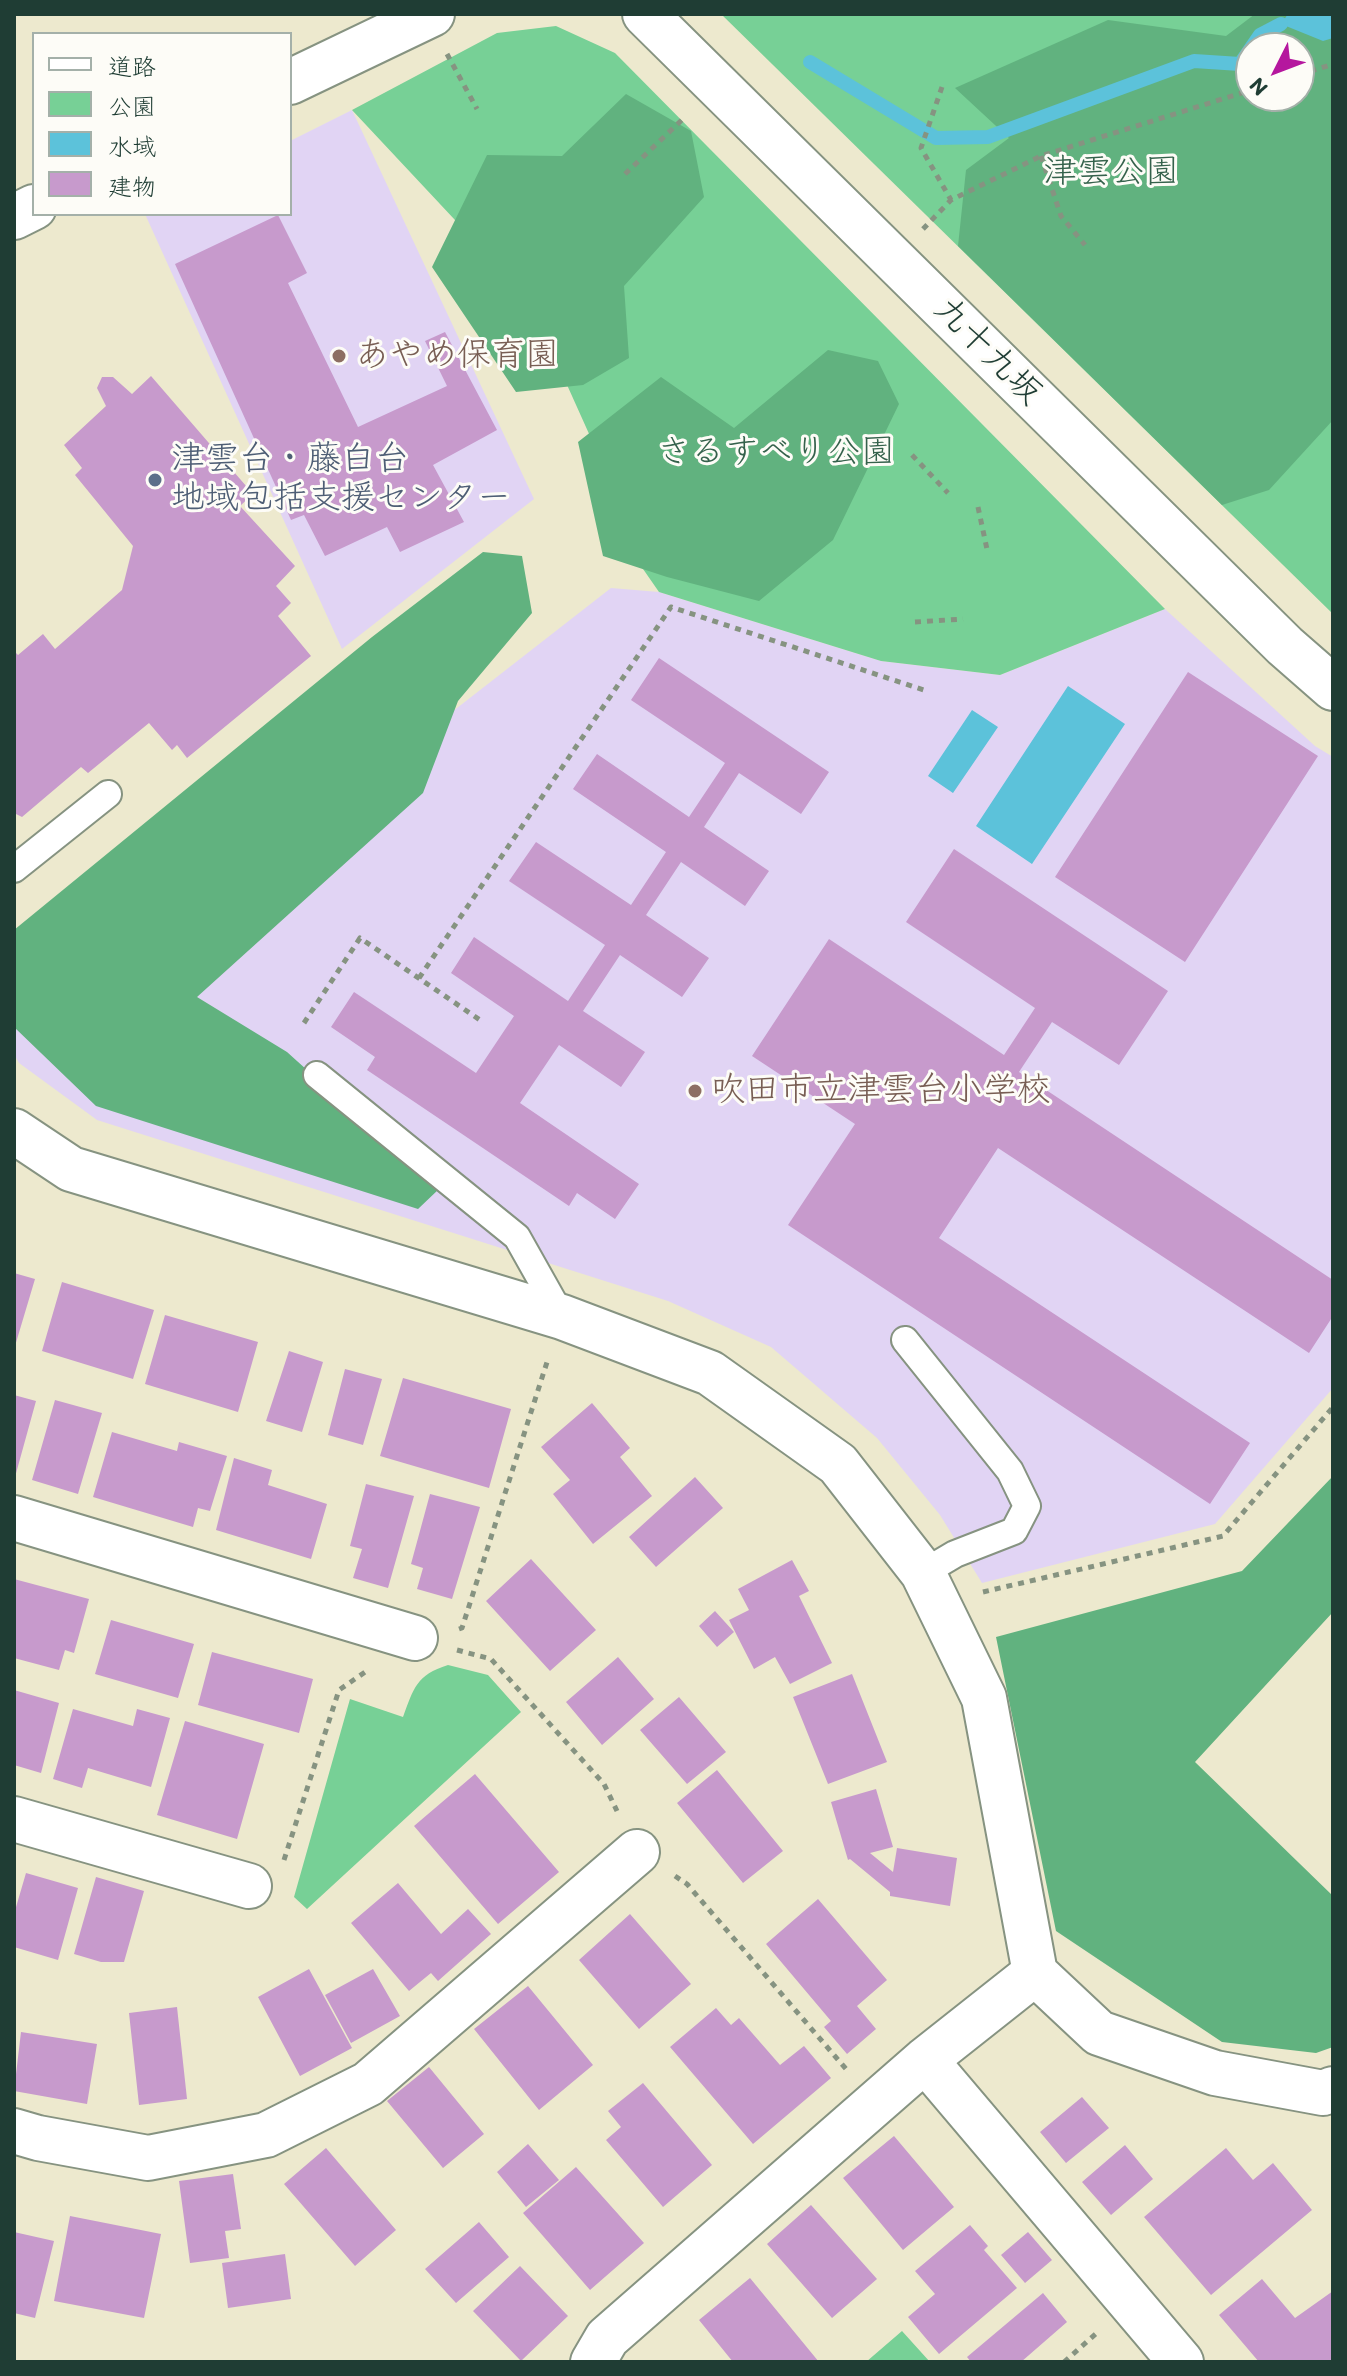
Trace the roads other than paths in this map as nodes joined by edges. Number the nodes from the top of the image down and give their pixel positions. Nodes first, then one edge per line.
1 (645, 14) edge
2 (425, 25) edge
3 (292, 81) edge
4 (32, 208) edge
5 (14, 217) edge
6 (1333, 688) edge
7 (108, 794) dead end
8 (14, 869) edge
9 (317, 1075) dead end
10 (14, 1131) edge
11 (562, 1317) junction
12 (905, 1340) dead end
13 (14, 1518) edge
14 (923, 1573) junction
15 (415, 1638) dead end
16 (14, 1819) edge
17 (637, 1852) dead end
18 (249, 1886) dead end
19 (1035, 1973) junction
20 (925, 2060) junction
21 (1333, 2089) edge
22 (14, 2131) edge
23 (593, 2362) edge
24 (1181, 2362) edge

1 - 6 street, 九十九坂
2 - 3 street
4 - 5 street
7 - 8 lane
9 - 11 lane
10 - 11 street
11 - 14 street
12 - 14 lane
13 - 15 street
14 - 19 street
16 - 18 street
17 - 22 street
19 - 20 street
19 - 21 street
20 - 23 street
20 - 24 street

